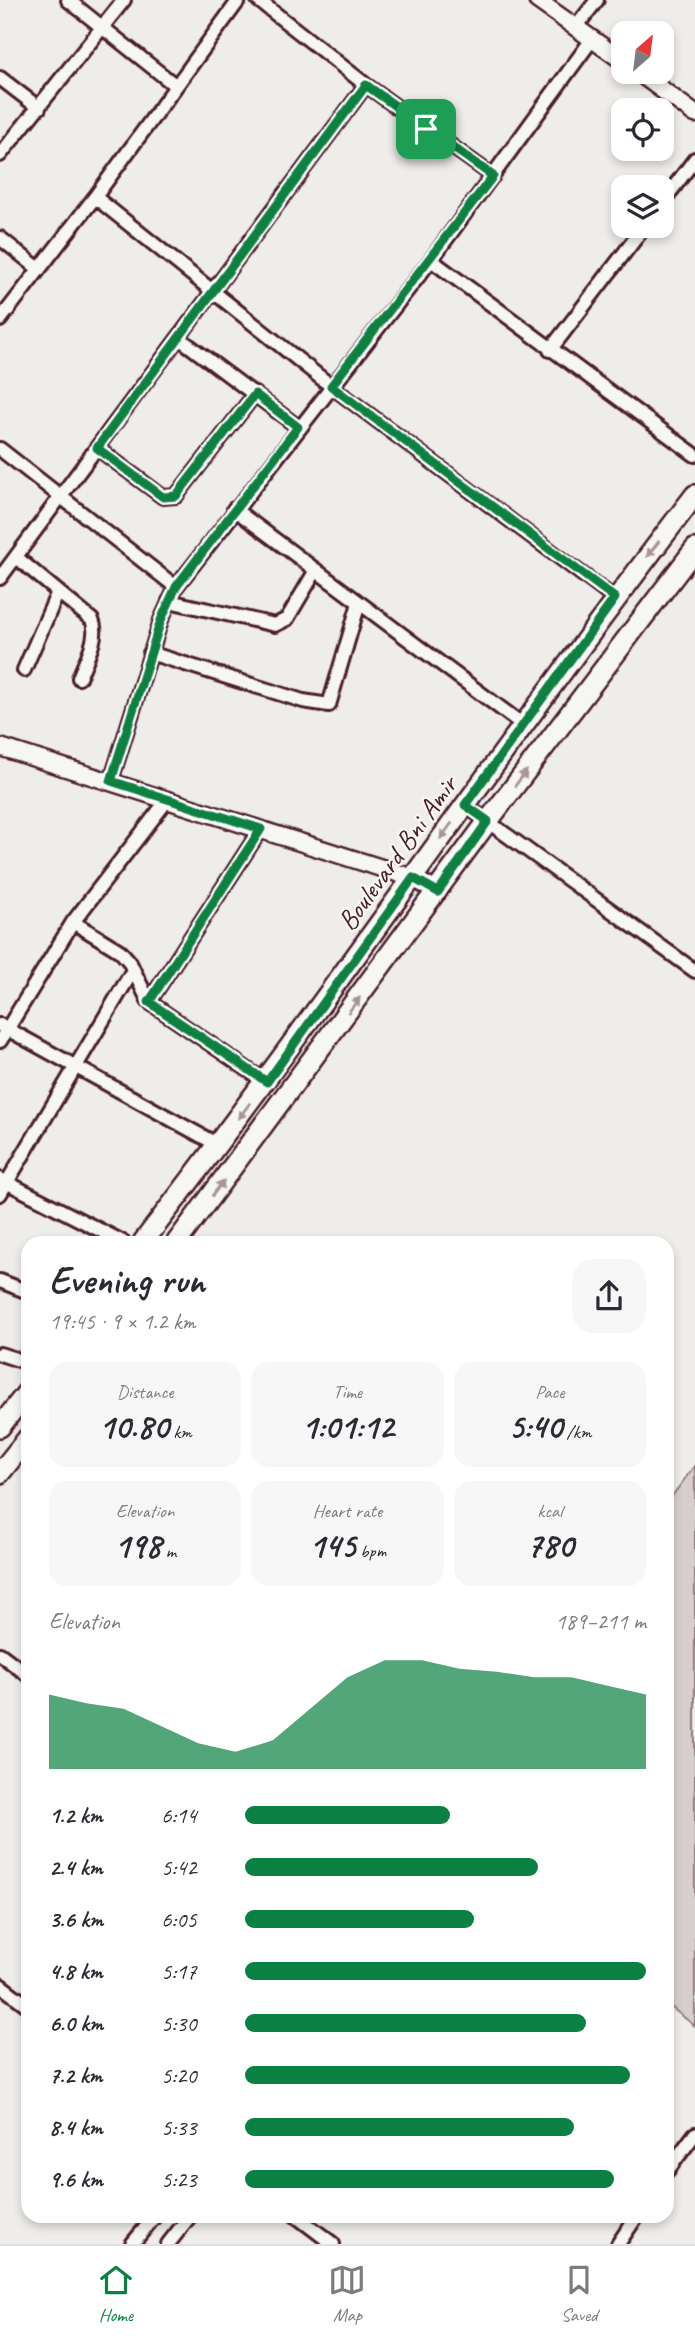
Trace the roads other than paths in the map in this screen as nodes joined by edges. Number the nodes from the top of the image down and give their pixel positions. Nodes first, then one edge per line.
1 (68, 0) edge
2 (124, 0) edge
3 (239, 0) edge
4 (258, 0) edge
5 (537, 0) edge
6 (597, 0) edge
7 (104, 26) junction
8 (576, 27) junction
9 (593, 38) junction
10 (611, 52) edge
11 (0, 78) edge
12 (654, 84) edge
13 (366, 85) junction
14 (176, 86) junction
15 (39, 108) junction
16 (695, 114) edge
17 (0, 155) edge
18 (695, 159) edge
19 (493, 176) junction
20 (674, 188) edge
21 (95, 197) junction
22 (0, 238) edge
23 (636, 238) edge
24 (431, 260) junction
25 (39, 269) junction
26 (213, 291) junction
27 (0, 320) edge
28 (179, 338) junction
29 (550, 350) junction
30 (331, 386) junction
31 (255, 394) junction
32 (298, 427) junction
33 (97, 448) junction
34 (0, 449) edge
35 (695, 455) edge
36 (695, 495) edge
37 (61, 496) junction
38 (234, 509) junction
39 (695, 549) edge
40 (16, 557) junction
41 (316, 570) junction
42 (0, 578) edge
43 (176, 587) junction
44 (58, 592) junction
45 (615, 598) junction
46 (169, 601) junction
47 (359, 603) junction
48 (150, 653) junction
49 (24, 670) dead end
50 (79, 678) dead end
51 (523, 725) junction
52 (0, 747) edge
53 (111, 781) junction
54 (168, 799) junction
55 (465, 805) junction
56 (488, 821) junction
57 (261, 829) junction
58 (413, 878) junction
59 (438, 892) junction
60 (73, 922) junction
61 (133, 970) junction
62 (695, 971) edge
63 (149, 1002) junction
64 (4, 1027) edge
65 (0, 1041) edge
66 (76, 1067) junction
67 (267, 1082) junction
68 (218, 1145) junction
69 (2, 1185) edge
70 (110, 1236) edge
71 (148, 1236) edge
72 (181, 1236) edge
73 (0, 1281) edge
74 (21, 1289) edge
75 (0, 1354) edge
76 (21, 1361) edge
77 (21, 1400) edge
78 (0, 1427) edge
79 (21, 1447) edge
80 (0, 1473) edge
81 (0, 1654) edge
82 (21, 1670) edge
83 (0, 1985) edge
84 (21, 2001) edge
85 (695, 2134) edge
86 (674, 2159) edge
87 (149, 2223) edge
88 (184, 2223) edge
89 (305, 2223) edge
90 (632, 2223) edge
91 (132, 2244) edge
92 (168, 2244) edge
93 (332, 2244) edge
94 (618, 2244) edge

1 - 7 street
2 - 7 street
3 - 14 street
4 - 13 street
5 - 8 street
6 - 8 street
7 - 14 street
7 - 15 street
8 - 9 street
9 - 10 street
9 - 19 street
11 - 15 street
12 - 16 street
13 - 19 street
13 - 26 street
14 - 21 street
15 - 17 street
18 - 20 street
19 - 24 street
21 - 25 street
21 - 26 street
22 - 25 street
23 - 29 street
24 - 29 street
24 - 30 street
25 - 27 street
26 - 28 street
26 - 30 street
28 - 31 street
28 - 33 street
29 - 35 street
30 - 32 street
30 - 45 street
31 - 32 street
31 - 33 street
32 - 38 street
33 - 37 street
34 - 37 street
36 -> 45 main road, Boulevard Bni Amir
37 - 40 street
37 - 43 street
38 - 41 street
38 - 43 street
56 -> 39 main road, Boulevard Bni Amir
40 - 42 street
40 - 44 street
41 - 46 street
41 - 47 street
43 - 46 street
44 - 49 street
44 - 50 street
45 - 51 main road, Boulevard Bni Amir
46 - 48 street
47 - 48 street
47 - 51 street
48 - 53 street
51 - 55 main road, Boulevard Bni Amir
52 - 53 street
53 - 54 street
54 - 57 street
54 - 60 street
55 - 56 street
55 -> 58 main road, Boulevard Bni Amir
56 - 59 main road, Boulevard Bni Amir
56 - 62 street
57 - 58 street
57 - 63 street
58 - 59 street
58 - 67 main road, Boulevard Bni Amir
72 -> 59 main road, Boulevard Bni Amir
60 - 61 street
60 - 64 street
61 - 63 street
61 - 66 street
63 - 67 street
64 - 65 street
64 - 66 street
66 - 68 street
66 - 69 street
67 -> 68 main road, Boulevard Bni Amir
68 - 71 main road, Boulevard Bni Amir
69 - 70 street
73 - 74 street
75 - 76 street
77 - 78 main road
79 - 80 main road
81 - 82 street
83 - 84 street
85 - 86 street
87 - 91 street
88 - 92 street
89 - 93 street
90 - 94 street

